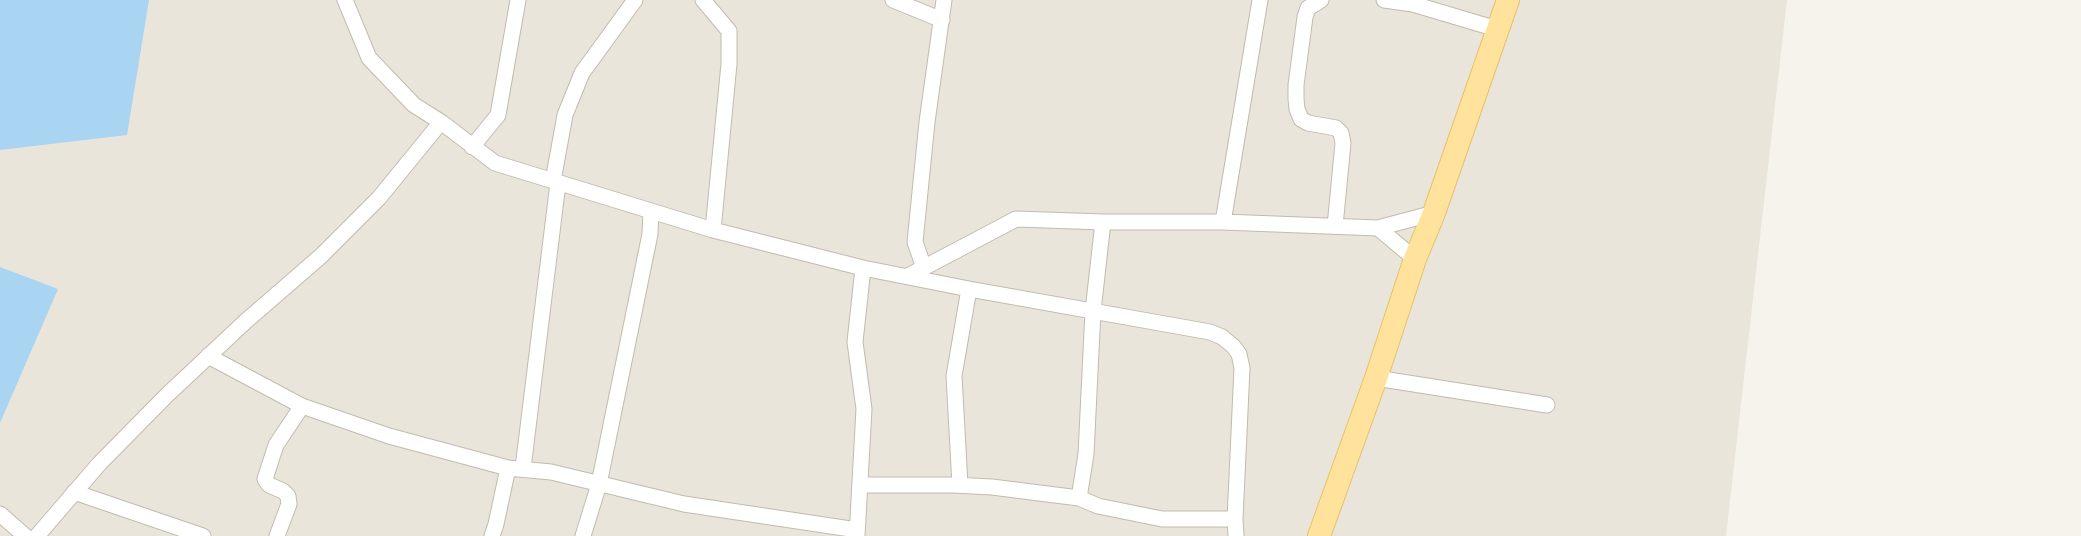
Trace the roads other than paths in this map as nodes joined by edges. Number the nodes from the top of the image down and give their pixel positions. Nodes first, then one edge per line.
1 (345, 0) edge
2 (518, 0) edge
3 (635, 0) edge
4 (703, 0) edge
5 (893, 0) edge
6 (944, 0) edge
7 (1260, 0) edge
8 (1321, 0) edge
9 (1384, 0) edge
10 (1508, 0) edge
11 (942, 20) junction
12 (1497, 29) junction
13 (441, 122) junction
14 (472, 147) junction
15 (552, 181) junction
16 (651, 211) junction
17 (1434, 213) junction
18 (1103, 222) junction
19 (1223, 222) junction
20 (1335, 226) junction
21 (1378, 228) junction
22 (713, 230) junction
23 (1415, 259) junction
24 (863, 268) junction
25 (924, 268) junction
26 (908, 276) junction
27 (969, 289) junction
28 (1094, 310) junction
29 (208, 356) junction
30 (1376, 378) junction
31 (1547, 405) dead end
32 (302, 406) junction
33 (516, 468) junction
34 (599, 484) junction
35 (860, 485) junction
36 (960, 485) junction
37 (74, 492) junction
38 (1079, 498) junction
39 (0, 514) edge
40 (1235, 519) junction
41 (857, 533) edge
42 (25, 536) edge
43 (37, 536) edge
44 (203, 536) edge
45 (277, 536) edge
46 (492, 536) edge
47 (583, 536) edge
48 (1236, 536) edge
49 (1319, 536) edge

1 - 13 street
2 - 14 street
3 - 15 street
4 - 22 street
5 - 11 street
6 - 11 street
7 - 19 street
8 - 20 street
9 - 12 street
10 - 12 main road
11 - 25 street
12 - 17 main road
13 - 14 street
13 - 29 street
14 - 15 street
15 - 16 street
15 - 33 street
16 - 22 street
16 - 34 street
17 - 21 street
17 - 23 main road
18 - 19 street
18 - 25 street
18 - 28 street
19 - 20 street
20 - 21 street
21 - 23 street
22 - 24 street
23 - 30 main road
24 - 26 street
24 - 35 street
25 - 26 street
26 - 27 street
27 - 28 street
27 - 36 street
28 - 38 street
28 - 40 street
29 - 32 street
29 - 37 street
30 - 31 street
30 - 49 main road
32 - 33 street
32 - 45 street
33 - 34 street
33 - 46 street
34 - 41 street
34 - 47 street
35 - 36 street
35 - 41 street
36 - 38 street
37 - 43 street
37 - 44 street
38 - 40 street
39 - 42 street
40 - 48 street

